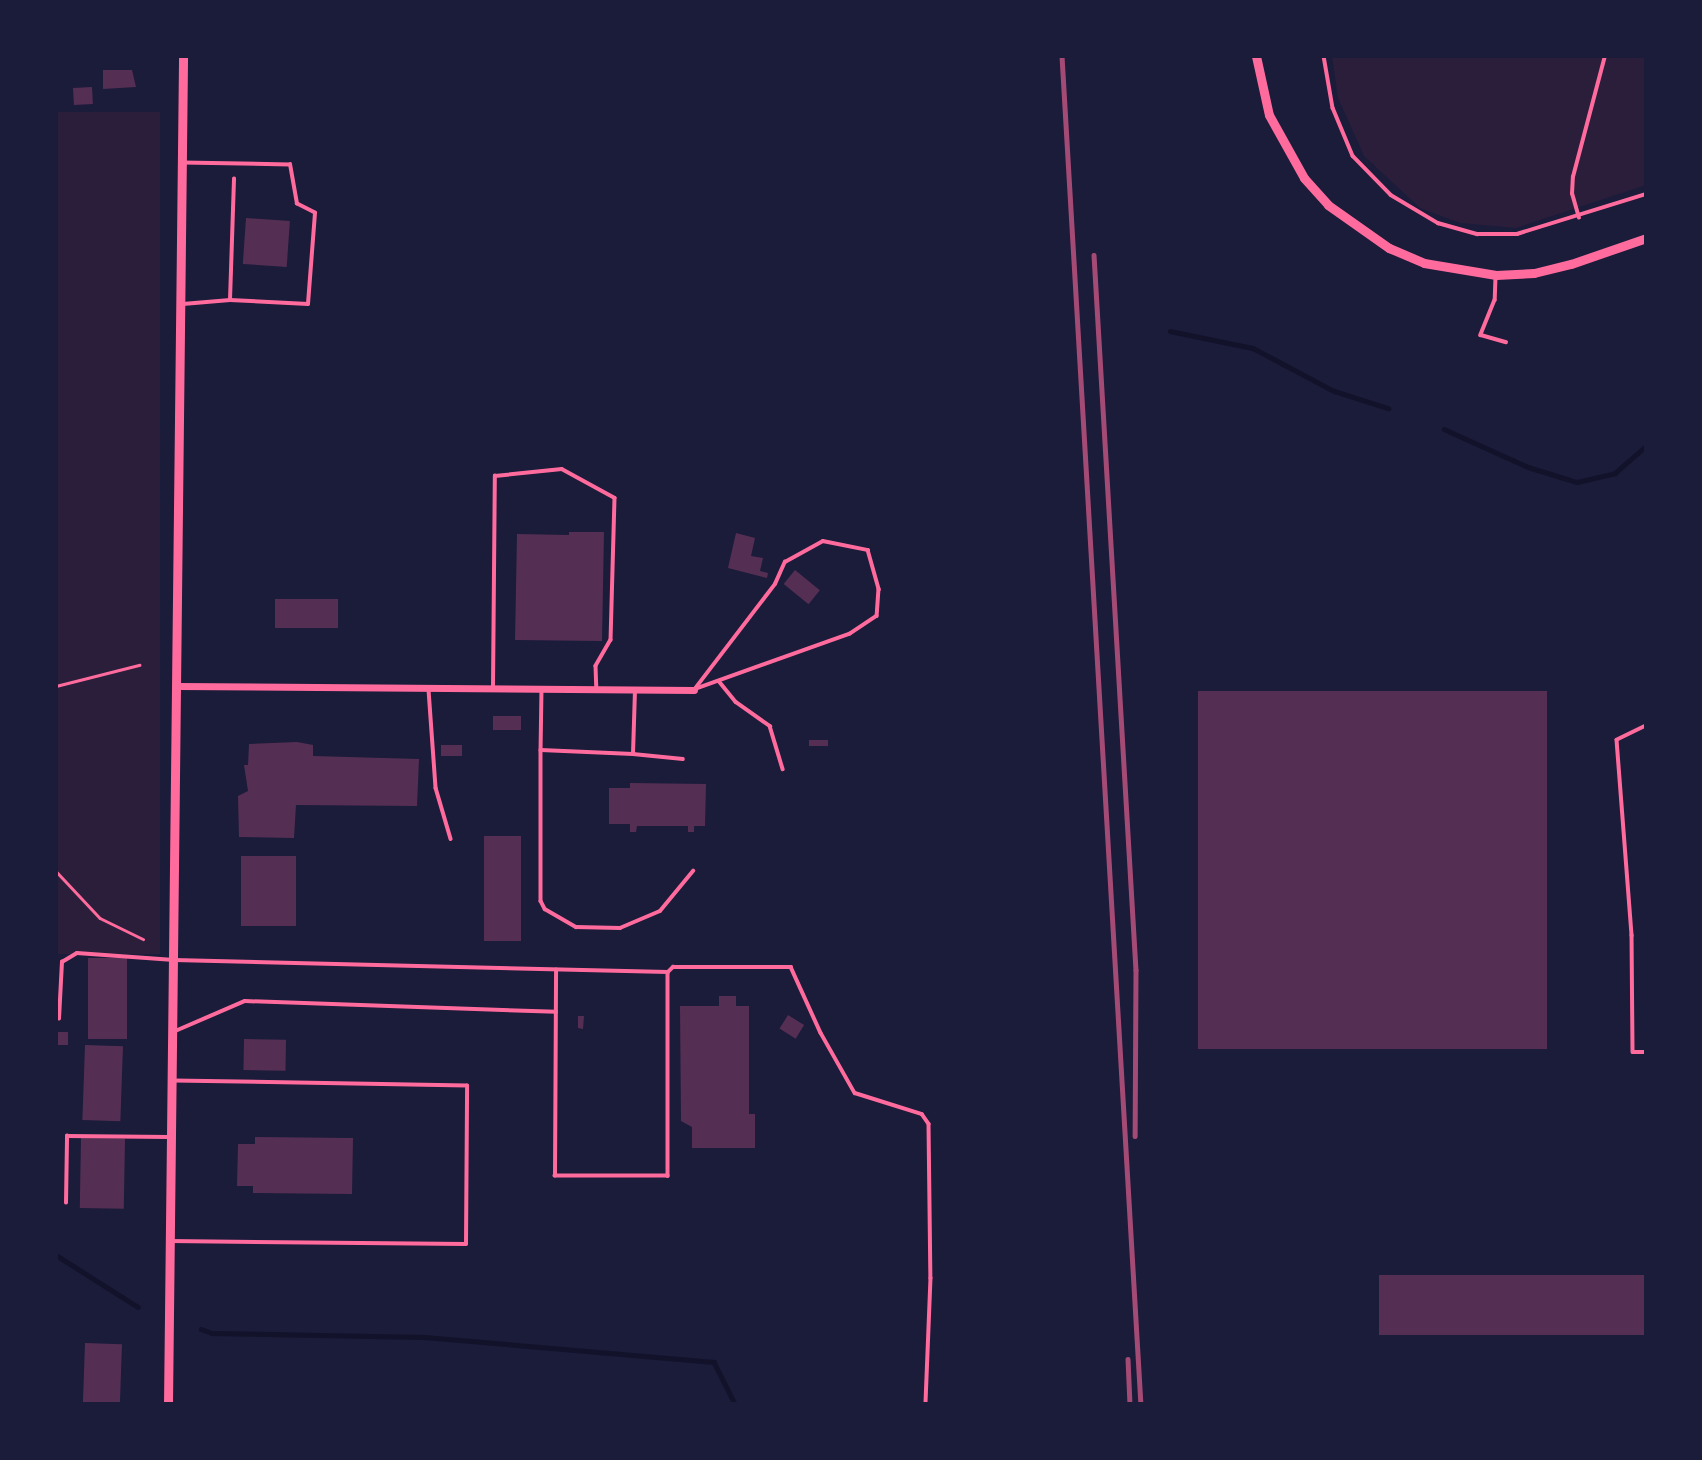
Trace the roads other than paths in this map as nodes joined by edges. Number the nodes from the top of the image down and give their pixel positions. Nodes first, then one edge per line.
1 (183, 56) edge
2 (1256, 56) edge
3 (1324, 56) edge
4 (1605, 56) edge
5 (183, 163) junction
6 (234, 179) dead end
7 (1646, 194) edge
8 (1579, 218) junction
9 (1646, 238) edge
10 (1496, 275) junction
11 (230, 300) junction
12 (180, 304) junction
13 (1506, 342) dead end
14 (719, 681) junction
15 (177, 686) junction
16 (429, 688) junction
17 (494, 688) junction
18 (542, 689) junction
19 (597, 689) junction
20 (635, 689) junction
21 (694, 690) junction
22 (1646, 726) edge
23 (541, 750) junction
24 (633, 754) junction
25 (683, 759) dead end
26 (783, 769) dead end
27 (451, 839) dead end
28 (693, 871) dead end
29 (174, 960) junction
30 (556, 970) junction
31 (668, 972) junction
32 (556, 1012) junction
33 (59, 1019) dead end
34 (173, 1032) junction
35 (1646, 1052) edge
36 (172, 1081) junction
37 (171, 1137) junction
38 (66, 1203) dead end
39 (170, 1241) junction
40 (168, 1404) edge
41 (926, 1404) edge

1 - 5 street
2 - 10 street
3 - 8 lane
4 - 8 lane
5 - 11 lane
5 - 12 street
6 - 11 lane
7 - 8 lane
9 - 10 street
10 - 13 lane
11 - 12 lane
12 - 15 street
14 - 21 lane
14 - 21 lane
14 - 26 lane
15 - 16 street
15 - 29 street
16 - 17 street
16 - 27 lane
17 - 18 street
17 - 19 lane
18 - 19 street
18 - 23 lane
19 - 20 street
20 - 21 street
20 - 24 lane
22 - 35 lane
23 - 24 lane
23 - 28 lane
24 - 25 lane
29 - 30 lane
29 - 33 lane
29 - 34 street
30 - 31 lane
30 - 32 lane
31 - 32 lane
31 - 41 lane
32 - 34 lane
34 - 36 street
36 - 37 street
36 - 39 lane
37 - 38 lane
37 - 39 street
39 - 40 street

